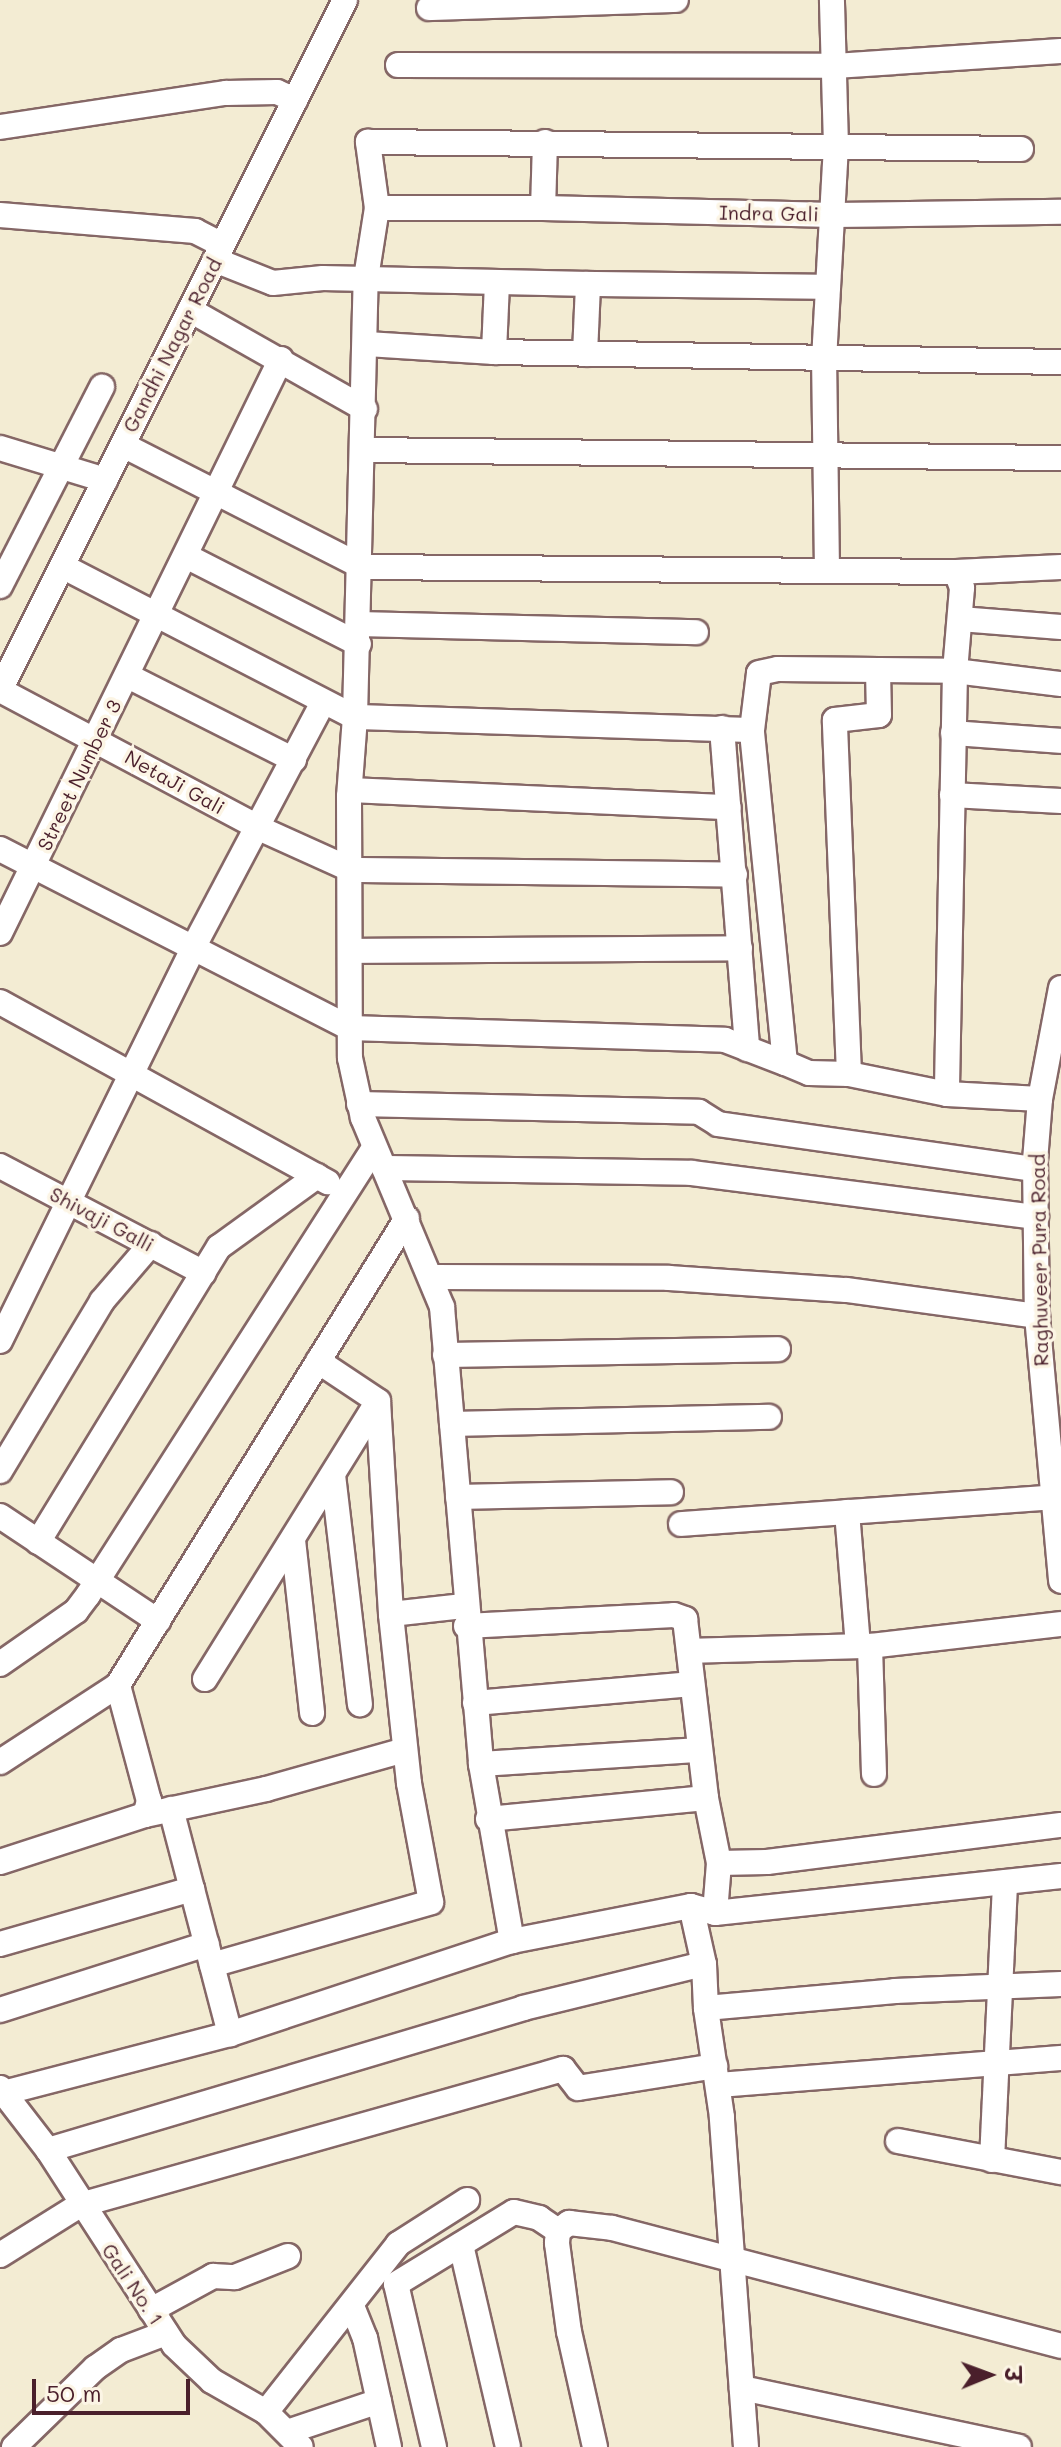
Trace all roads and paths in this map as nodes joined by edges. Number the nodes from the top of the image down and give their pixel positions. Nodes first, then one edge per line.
1 (345, 0) edge
2 (676, 0) edge
3 (832, 0) edge
4 (429, 8) dead end
5 (1061, 51) edge
6 (398, 65) dead end
7 (835, 66) junction
8 (295, 100) junction
9 (0, 127) edge
10 (545, 142) junction
11 (836, 146) junction
12 (1021, 149) dead end
13 (377, 208) junction
14 (543, 208) junction
15 (1061, 212) edge
16 (0, 215) edge
17 (833, 215) junction
18 (219, 252) junction
19 (366, 278) junction
20 (497, 283) junction
21 (588, 284) junction
22 (828, 287) junction
23 (190, 310) junction
24 (367, 344) junction
25 (494, 352) junction
26 (585, 354) junction
27 (281, 359) junction
28 (824, 360) junction
29 (1061, 362) edge
30 (102, 387) dead end
31 (365, 409) junction
32 (123, 445) junction
33 (0, 448) edge
34 (363, 450) junction
35 (823, 455) junction
36 (1061, 458) edge
37 (63, 466) junction
38 (105, 480) junction
39 (216, 493) junction
40 (186, 556) junction
41 (62, 566) junction
42 (362, 567) junction
43 (1061, 567) edge
44 (827, 570) junction
45 (956, 572) junction
46 (0, 586) edge
47 (157, 616) junction
48 (960, 619) junction
49 (1061, 627) edge
50 (696, 632) dead end
51 (360, 634) junction
52 (878, 670) junction
53 (955, 671) junction
54 (128, 676) junction
55 (1061, 684) edge
56 (0, 690) edge
57 (322, 704) junction
58 (355, 717) junction
59 (722, 728) junction
60 (752, 730) junction
61 (953, 733) junction
62 (96, 739) junction
63 (1061, 741) edge
64 (294, 760) junction
65 (350, 790) junction
66 (952, 795) junction
67 (1061, 801) edge
68 (729, 807) junction
69 (261, 829) junction
70 (0, 849) edge
71 (34, 867) junction
72 (352, 870) junction
73 (735, 875) junction
74 (0, 933) edge
75 (193, 948) junction
76 (740, 948) junction
77 (351, 951) junction
78 (1061, 988) edge
79 (0, 1002) edge
80 (350, 1028) junction
81 (747, 1049) junction
82 (785, 1063) junction
83 (132, 1073) junction
84 (849, 1074) junction
85 (947, 1094) junction
86 (1040, 1099) junction
87 (359, 1104) junction
88 (379, 1158) junction
89 (0, 1166) edge
90 (1035, 1169) junction
91 (317, 1176) junction
92 (344, 1191) junction
93 (69, 1201) junction
94 (1036, 1217) junction
95 (407, 1218) junction
96 (151, 1244) junction
97 (204, 1273) junction
98 (433, 1277) junction
99 (1037, 1316) junction
100 (2, 1330) edge
101 (778, 1349) dead end
102 (445, 1355) junction
103 (318, 1361) junction
104 (378, 1401) junction
105 (1053, 1411) edge
106 (769, 1417) dead end
107 (452, 1424) junction
108 (0, 1471) edge
109 (333, 1475) junction
110 (671, 1492) dead end
111 (458, 1497) junction
112 (1057, 1498) edge
113 (847, 1512) junction
114 (0, 1516) edge
115 (681, 1524) dead end
116 (293, 1540) junction
117 (38, 1542) junction
118 (1060, 1554) edge
119 (96, 1581) junction
120 (1061, 1581) edge
121 (391, 1614) junction
122 (465, 1616) junction
123 (158, 1621) junction
124 (1061, 1624) edge
125 (864, 1646) junction
126 (689, 1651) junction
127 (0, 1664) edge
128 (205, 1679) dead end
129 (692, 1684) junction
130 (118, 1685) junction
131 (475, 1703) junction
132 (360, 1704) dead end
133 (312, 1713) dead end
134 (405, 1750) junction
135 (700, 1750) junction
136 (0, 1762) edge
137 (481, 1764) junction
138 (874, 1774) dead end
139 (706, 1798) junction
140 (171, 1809) junction
141 (145, 1815) junction
142 (488, 1819) junction
143 (1061, 1825) edge
144 (0, 1862) edge
145 (719, 1863) junction
146 (1061, 1876) edge
147 (1005, 1882) junction
148 (192, 1889) junction
149 (703, 1909) junction
150 (512, 1941) junction
151 (0, 1944) edge
152 (210, 1955) junction
153 (704, 1964) junction
154 (1061, 1984) edge
155 (999, 1987) junction
156 (706, 2008) junction
157 (0, 2010) edge
158 (230, 2034) junction
159 (1061, 2058) edge
160 (994, 2063) junction
161 (717, 2075) junction
162 (2, 2090) edge
163 (898, 2141) dead end
164 (48, 2150) junction
165 (992, 2160) junction
166 (1061, 2172) edge
167 (467, 2200) dead end
168 (80, 2205) junction
169 (558, 2231) junction
170 (461, 2245) junction
171 (0, 2255) edge
172 (288, 2256) dead end
173 (729, 2258) junction
174 (352, 2306) junction
175 (151, 2310) junction
176 (166, 2333) junction
177 (1061, 2346) edge
178 (742, 2388) junction
179 (379, 2401) junction
180 (266, 2412) junction
181 (289, 2441) edge
182 (14, 2447) edge
183 (389, 2447) edge
184 (434, 2447) edge
185 (508, 2447) edge
186 (595, 2447) edge
187 (744, 2447) edge
188 (1019, 2447) edge

1 - 8 street, Gandhi Nagar Road
2 - 4 street
3 - 7 street
5 - 7 street
6 - 7 street
7 - 11 street
8 - 9 street
8 - 18 street, Gandhi Nagar Road
10 - 11 street
10 - 13 street
10 - 14 street
11 - 12 street
11 - 17 street
13 - 14 street, Indra Gali
13 - 19 street
14 - 17 street, Indra Gali
15 - 17 street, Indra Gali
16 - 18 street
17 - 22 street
18 - 19 street
18 - 23 street, Gandhi Nagar Road
19 - 20 street
19 - 24 street
20 - 21 street
20 - 25 street
21 - 22 street
21 - 26 street
22 - 28 street
23 - 27 street
23 - 32 street, Gandhi Nagar Road
24 - 25 street
24 - 31 street
25 - 26 street
26 - 28 street
27 - 31 street
27 - 39 street, Street Number 3
28 - 29 street
28 - 35 street
30 - 37 street
31 - 34 street
32 - 38 street, Gandhi Nagar Road
32 - 39 street
33 - 37 street
34 - 35 street
34 - 42 street
35 - 36 street
35 - 44 street
37 - 38 street
37 - 46 street
38 - 41 street, Gandhi Nagar Road
39 - 40 street, Street Number 3
39 - 42 street
40 - 47 street, Street Number 3
40 - 51 street
41 - 47 street
41 - 56 street, Gandhi Nagar Road
42 - 44 street
42 - 51 street
43 - 45 street
44 - 45 street
45 - 48 street
47 - 54 street, Street Number 3
47 - 57 street
48 - 49 street
48 - 53 street
50 - 51 street
51 - 58 street
52 - 53 street
52 - 60 street
52 - 84 street
53 - 55 street
53 - 61 street
54 - 62 street, Street Number 3
54 - 64 street
56 - 62 street, NetaJi Gali
57 - 58 street
57 - 64 street
58 - 59 street
58 - 65 street
59 - 60 street
59 - 68 street
60 - 82 street
61 - 63 street
61 - 66 street
62 - 69 street, NetaJi Gali
62 - 71 street, Street Number 3
64 - 69 street
65 - 68 street
65 - 72 street
66 - 67 street
66 - 85 street
68 - 73 street
69 - 72 street, NetaJi Gali
69 - 75 street
70 - 71 street
71 - 74 street, Street Number 3
71 - 75 street
72 - 73 street
72 - 77 street
73 - 76 street
75 - 80 street
75 - 83 street
76 - 77 street
76 - 81 street
77 - 80 street
78 - 86 street, Raghuveer Pura Road
79 - 83 street
80 - 81 street
80 - 87 street
81 - 82 street
82 - 84 street
83 - 91 street
83 - 93 street
84 - 85 street
85 - 86 street
86 - 90 street, Raghuveer Pura Road
87 - 88 street
87 - 90 street
88 - 92 street
88 - 94 street
88 - 95 street
89 - 93 street, Shivaji Galli
90 - 94 street, Raghuveer Pura Road
91 - 92 street
91 - 97 street
92 - 119 street
93 - 96 street, Shivaji Galli
93 - 100 street
94 - 99 street, Raghuveer Pura Road
95 - 98 street
95 - 103 street
96 - 97 street, Shivaji Galli
96 - 108 street
97 - 117 street
98 - 99 street
98 - 102 street
99 - 105 street, Raghuveer Pura Road
101 - 102 street
102 - 107 street
103 - 104 street
103 - 123 street
104 - 109 street
104 - 121 street
105 - 112 street, Raghuveer Pura Road
106 - 107 street
107 - 111 street
109 - 116 street
109 - 132 street
110 - 111 street
111 - 122 street
112 - 113 street
112 - 118 street, Raghuveer Pura Road
113 - 115 street
113 - 125 street
114 - 117 street
116 - 128 street
116 - 133 street
117 - 119 street
118 - 120 street, Raghuveer Pura Road
119 - 123 street
119 - 127 street
121 - 122 street
121 - 134 street
122 - 126 street
122 - 131 street
123 - 130 street
124 - 125 street
125 - 126 street
125 - 138 street
126 - 129 street
129 - 131 street
129 - 135 street
130 - 136 street
130 - 141 street
131 - 137 street
134 - 140 street
134 - 152 street
135 - 137 street
135 - 139 street
137 - 142 street
139 - 142 street
139 - 145 street
140 - 141 street
140 - 148 street
141 - 144 street
142 - 150 street
143 - 145 street
145 - 149 street
146 - 147 street
147 - 149 street
147 - 155 street
148 - 151 street
148 - 152 street
149 - 150 street
149 - 153 street
150 - 158 street
152 - 157 street
152 - 158 street
153 - 156 street
153 - 164 street
154 - 155 street
155 - 156 street
155 - 160 street
156 - 161 street
158 - 162 street
159 - 160 street
160 - 161 street
160 - 165 street
161 - 168 street
161 - 173 street
162 - 164 street, Gali No. 1
163 - 165 street
164 - 168 street, Gali No. 1
165 - 166 street
167 - 174 street
168 - 171 street
168 - 175 street, Gali No. 1
169 - 170 street
169 - 173 street
169 - 186 street
170 - 184 street
170 - 185 street
172 - 175 street
173 - 177 street
173 - 178 street
174 - 179 street
174 - 180 street
175 - 176 street, Gali No. 1
176 - 180 street, Gali No. 1
176 - 182 street
178 - 187 street
178 - 188 street
179 - 181 street
179 - 183 street
180 - 181 street, Gali No. 1

